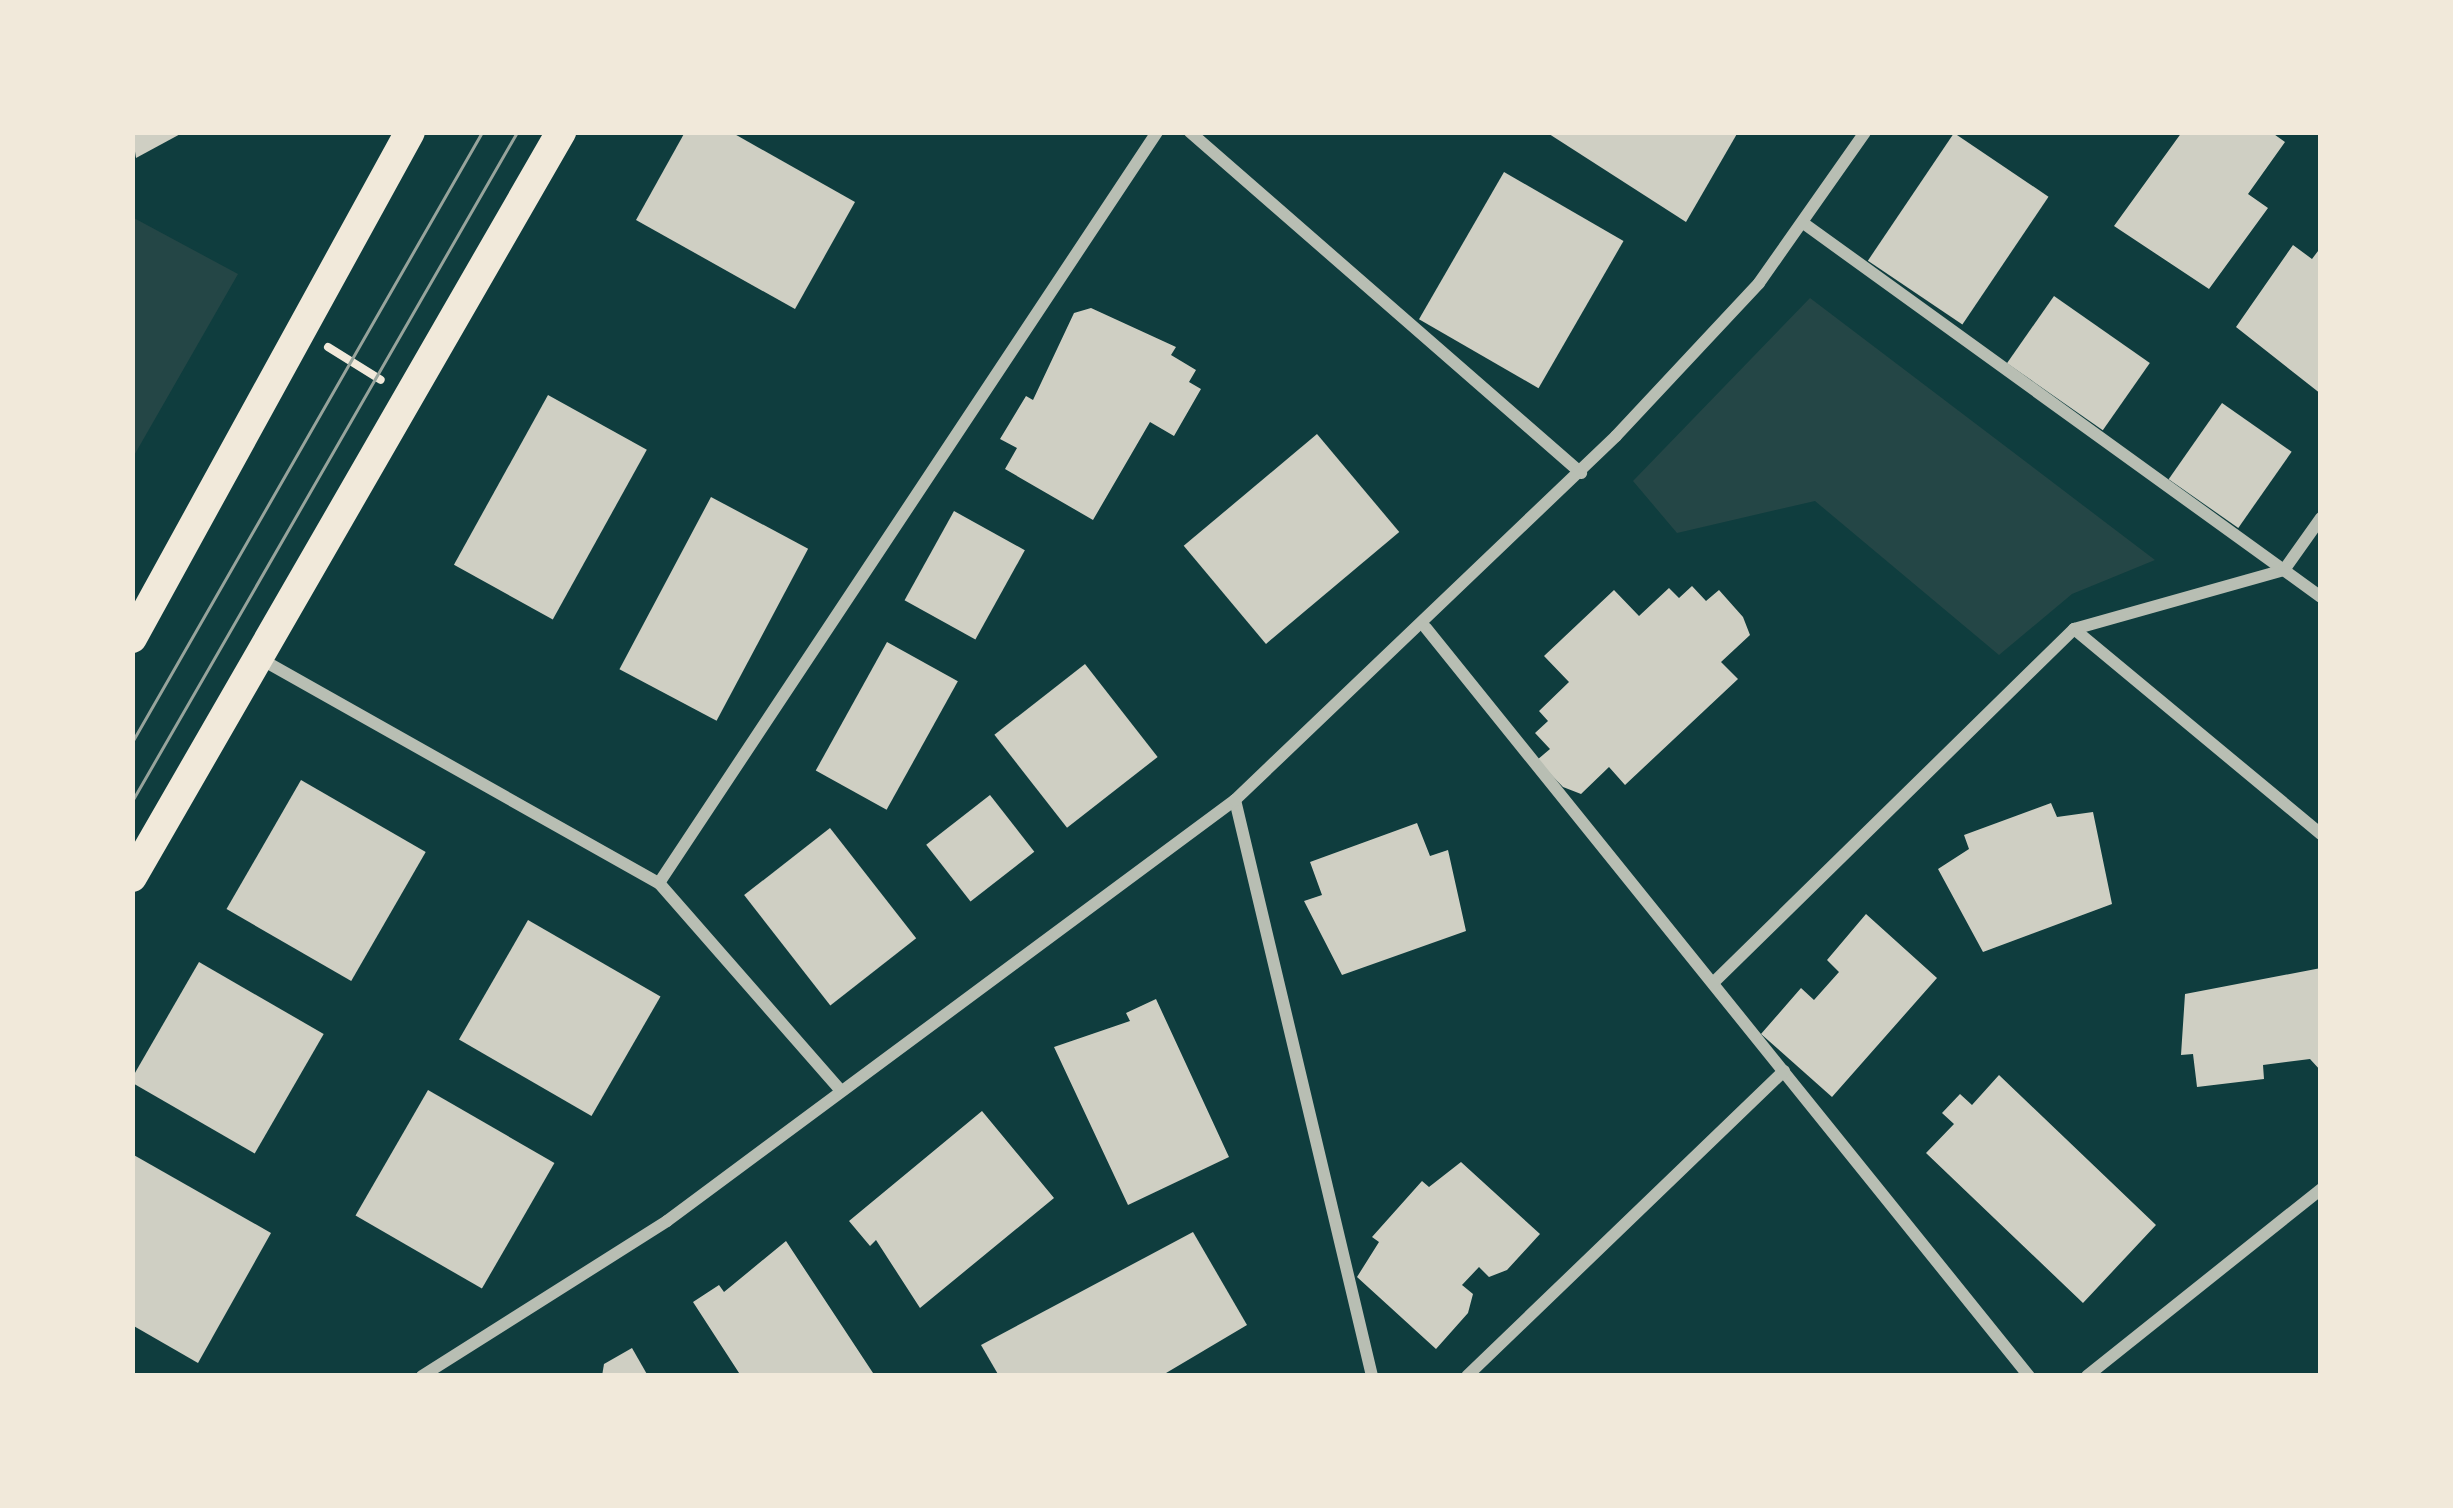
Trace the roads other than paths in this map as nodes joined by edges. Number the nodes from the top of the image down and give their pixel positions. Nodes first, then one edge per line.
1 (410, 132) edge
2 (561, 132) edge
3 (1157, 132) edge
4 (1190, 132) edge
5 (1865, 132) edge
6 (1806, 226) junction
7 (1581, 472) junction
8 (2321, 518) edge
9 (2284, 570) junction
10 (2321, 597) edge
11 (1426, 628) junction
12 (2074, 628) junction
13 (132, 638) edge
14 (258, 657) junction
15 (1235, 800) junction
16 (2321, 834) edge
17 (132, 877) edge
18 (659, 883) junction
19 (1713, 983) junction
20 (1784, 1071) junction
21 (840, 1090) junction
22 (2321, 1189) edge
23 (422, 1376) edge
24 (1372, 1376) edge
25 (1467, 1376) edge
26 (2029, 1376) edge
27 (2087, 1376) edge

1 - 13 main road
2 - 14 main road
3 - 18 street
4 - 7 street
5 - 6 street
6 - 7 street
6 - 9 street
7 - 11 street
8 - 9 street
9 - 10 street
9 - 12 street
11 - 15 street
11 - 19 street
12 - 16 street
12 - 19 street
14 - 17 main road
14 - 18 street
15 - 21 street
15 - 24 street
18 - 21 street
19 - 20 street
20 - 25 street
20 - 26 street
21 - 23 street
22 - 27 street

